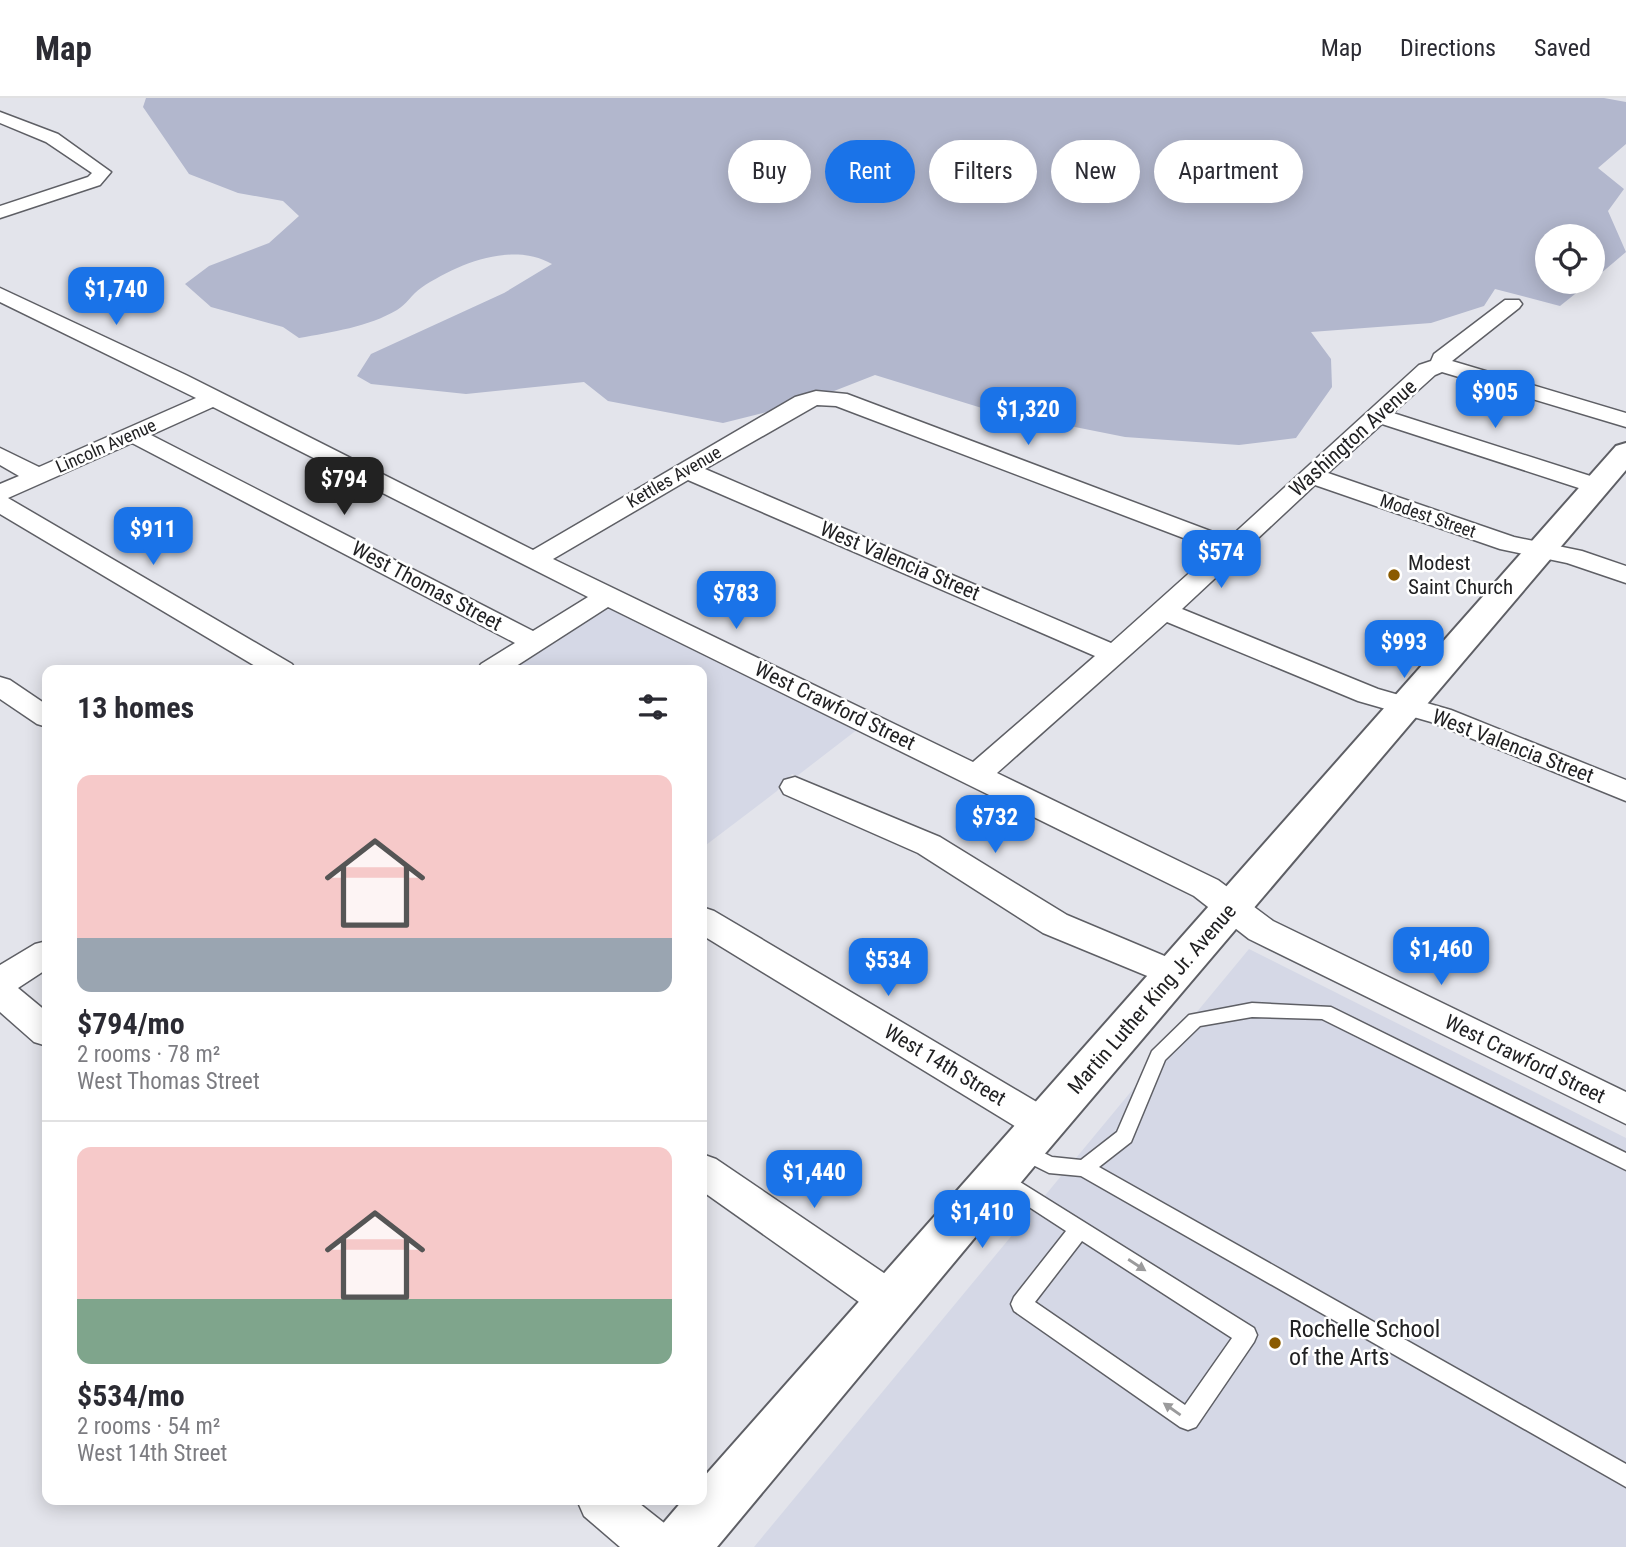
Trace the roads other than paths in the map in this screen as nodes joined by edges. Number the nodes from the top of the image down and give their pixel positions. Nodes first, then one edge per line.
1 (0, 117) edge
2 (0, 212) edge
3 (0, 294) edge
4 (1512, 304) dead end
5 (1441, 365) junction
6 (212, 399) junction
7 (1380, 416) junction
8 (1626, 420) edge
9 (132, 434) junction
10 (1626, 452) edge
11 (0, 455) edge
12 (686, 470) junction
13 (1312, 475) junction
14 (37, 476) junction
15 (1597, 486) junction
16 (0, 493) edge
17 (0, 504) edge
18 (1232, 548) junction
19 (1540, 550) junction
20 (534, 560) junction
21 (1626, 575) edge
22 (607, 596) junction
23 (1164, 611) junction
24 (534, 642) junction
25 (1113, 654) junction
26 (274, 665) edge
27 (499, 665) edge
28 (0, 685) edge
29 (1405, 706) junction
30 (42, 714) edge
31 (976, 775) junction
32 (795, 787) dead end
33 (1626, 791) edge
34 (1231, 908) junction
35 (707, 923) edge
36 (42, 956) edge
37 (1174, 974) junction
38 (0, 982) edge
39 (0, 992) edge
40 (42, 1027) edge
41 (1626, 1109) edge
42 (1021, 1150) junction
43 (1626, 1162) edge
44 (1084, 1168) junction
45 (707, 1173) edge
46 (1080, 1228) junction
47 (891, 1301) junction
48 (1626, 1476) edge
49 (606, 1505) edge
50 (656, 1547) edge
51 (680, 1547) edge

1 - 2 street
3 - 6 street, West Crawford Street
4 - 5 street, Washington Avenue
5 - 7 street, Washington Avenue
5 - 8 street
6 - 9 street, Lincoln Avenue
6 - 20 street, West Crawford Street
7 - 13 street, Washington Avenue
7 - 15 street
9 - 14 street, Lincoln Avenue
9 - 24 street, West Thomas Street
10 - 15 street, Martin Luther King Jr. Avenue
11 - 14 street
12 - 18 street, Kettles Avenue
12 - 20 street, Kettles Avenue
12 - 25 street, West Valencia Street
13 - 18 street, Washington Avenue
13 - 19 street, Modest Street
14 - 16 street, Lincoln Avenue
15 - 19 street, Martin Luther King Jr. Avenue
17 - 26 street
18 - 23 street, Washington Avenue
19 - 21 street, Modest Street
19 - 29 street, Martin Luther King Jr. Avenue
20 - 22 street, West Crawford Street
22 - 24 street
22 - 31 street, West Crawford Street
23 - 25 street, Washington Avenue
23 - 29 street, West Valencia Street
24 - 27 street
25 - 31 street, Washington Avenue
28 - 30 street
29 - 33 street, West Valencia Street
29 - 34 street, Martin Luther King Jr. Avenue
31 - 34 street, West Crawford Street
32 - 37 street
34 - 37 street, Martin Luther King Jr. Avenue
34 - 41 street, West Crawford Street
35 - 42 street, West 14th Street
36 - 38 street
37 - 42 street, Martin Luther King Jr. Avenue
39 - 40 street
42 - 44 lane
42 - 46 lane
42 - 47 street, Martin Luther King Jr. Avenue
43 - 44 lane
44 - 48 lane
45 - 47 street
46 -> 46 lane
47 - 51 street, Martin Luther King Jr. Avenue
49 - 50 street

